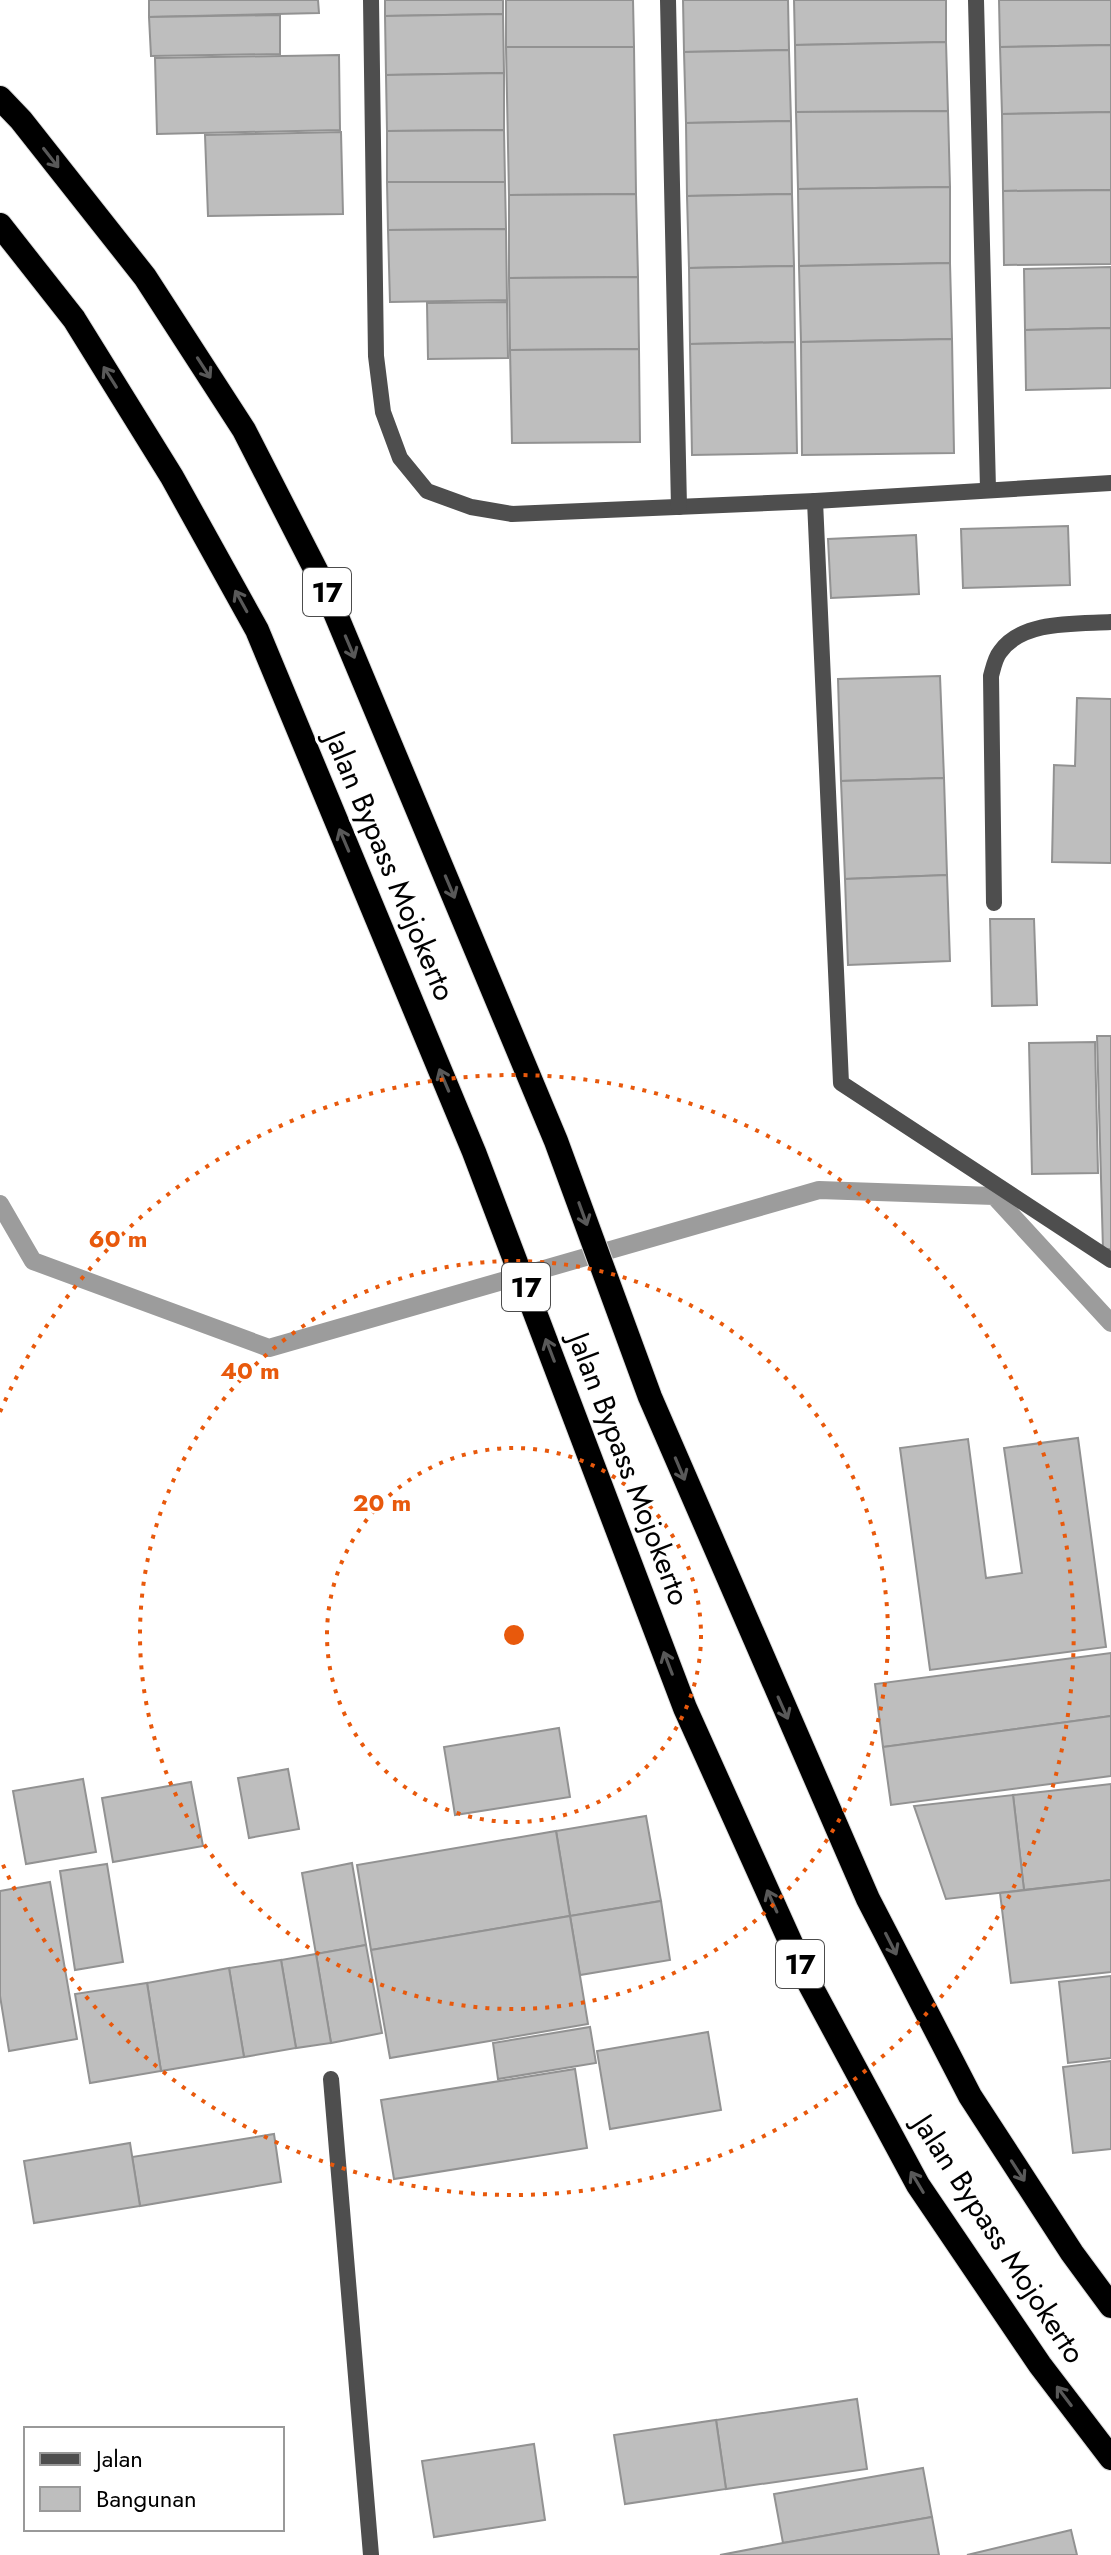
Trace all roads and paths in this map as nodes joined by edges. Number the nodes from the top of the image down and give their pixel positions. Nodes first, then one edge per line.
1 (371, 0) edge
2 (668, 0) edge
3 (976, 0) edge
4 (0, 98) edge
5 (0, 225) edge
6 (1111, 483) edge
7 (988, 489) junction
8 (815, 501) junction
9 (679, 507) junction
10 (1111, 622) edge
11 (994, 903) dead end
12 (1111, 1260) edge
13 (331, 2079) dead end
14 (1111, 2306) edge
15 (1111, 2458) edge
16 (371, 2555) edge

1 - 9 street
2 - 9 street
3 - 7 street
4 -> 14 highway, Jalan Bypass Mojokerto / 17
15 -> 5 highway, Jalan Bypass Mojokerto / 17
6 - 7 street
7 - 8 street
8 - 9 street
8 - 12 street
10 - 11 street
13 - 16 street

